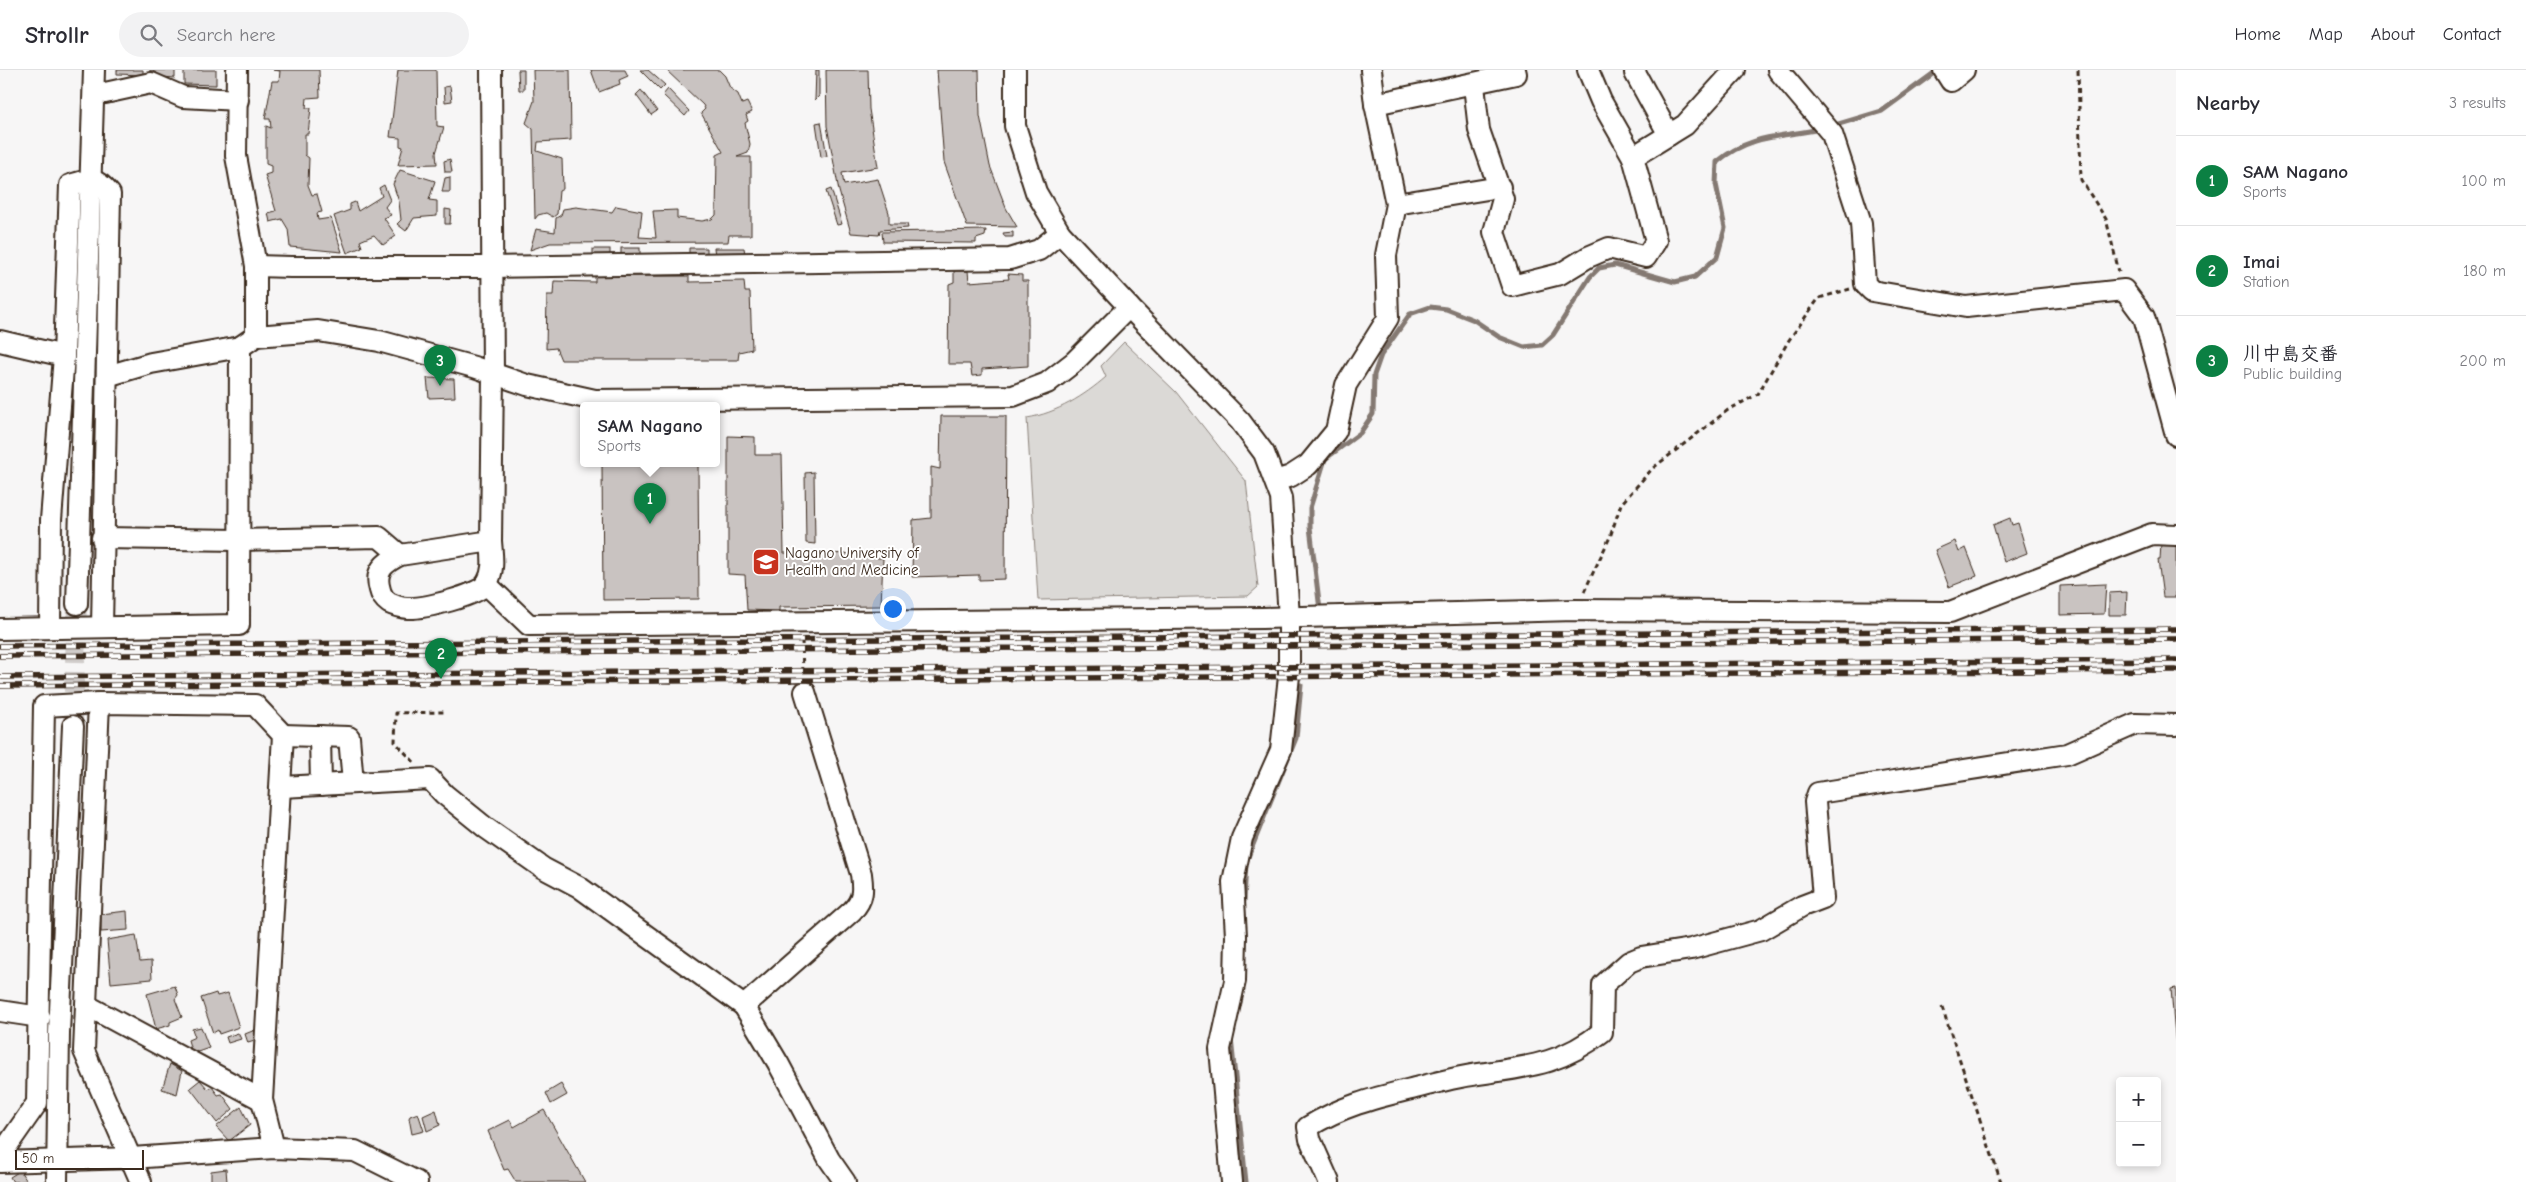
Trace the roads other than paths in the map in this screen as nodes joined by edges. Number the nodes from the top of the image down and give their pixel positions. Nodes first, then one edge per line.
1 (94, 70) edge
2 (237, 70) edge
3 (491, 70) edge
4 (1015, 70) edge
5 (1372, 70) edge
6 (1515, 70) edge
7 (1588, 70) edge
8 (1735, 70) edge
9 (1778, 70) edge
10 (1635, 73) dead end
11 (1474, 85) junction
12 (105, 93) dead end
13 (238, 100) junction
14 (1376, 104) junction
15 (1669, 135) junction
16 (1633, 157) junction
17 (90, 180) junction
18 (1500, 187) junction
19 (1396, 204) junction
20 (1060, 233) junction
21 (256, 266) junction
22 (491, 267) junction
23 (1129, 308) junction
24 (0, 341) edge
25 (248, 342) junction
26 (64, 356) junction
27 (493, 373) junction
28 (106, 376) junction
29 (2176, 435) edge
30 (1275, 481) junction
31 (2176, 535) edge
32 (102, 538) junction
33 (240, 540) junction
34 (491, 542) junction
35 (400, 555) junction
36 (486, 584) junction
37 (77, 604) tunnel mouth
38 (1289, 617) junction
39 (102, 627) junction
40 (50, 628) junction
41 (0, 629) edge
42 (805, 692) road end
43 (99, 703) junction
44 (2176, 725) edge
45 (73, 726) tunnel mouth
46 (283, 735) junction
47 (320, 736) junction
48 (354, 783) junction
49 (321, 785) junction
50 (282, 787) junction
51 (86, 1005) junction
52 (744, 1006) junction
53 (0, 1011) edge
54 (40, 1017) junction
55 (262, 1100) junction
56 (274, 1148) junction
57 (0, 1156) edge
58 (132, 1158) junction
59 (58, 1160) junction
60 (0, 1162) edge
61 (57, 1182) edge
62 (141, 1182) edge
63 (417, 1182) edge
64 (845, 1182) edge
65 (1232, 1182) edge
66 (1329, 1182) edge

1 - 17 street
2 - 13 street
3 - 22 street
4 - 20 street
5 - 14 street
6 - 11 street
7 - 16 street
8 - 15 street
9 - 29 street
10 - 15 street
11 - 14 street
11 - 18 street
12 - 13 street
13 - 21 street
14 - 19 street
15 - 16 street
16 - 18 street
17 - 26 street
17 - 28 street
17 - 37 street
18 - 19 street
19 - 30 street
20 - 22 street
20 - 23 street
21 - 22 street
21 - 25 street
22 - 27 street
23 - 27 street
23 - 30 street
24 - 26 street
25 - 27 street
25 - 28 street
25 - 33 street
26 - 40 street
27 - 34 street
28 - 32 street
30 - 38 street
31 - 38 street
32 - 33 street
32 - 39 street
33 - 35 street
33 - 39 street
34 - 35 street
34 - 36 street
35 - 36 street
36 - 38 street
38 - 65 street
39 - 40 street
40 - 41 street
42 - 52 street
43 - 46 street
43 - 51 street
43 - 54 street
44 - 66 street
45 - 59 street
46 - 47 street
46 - 50 street
47 - 48 street
47 - 49 street
48 - 49 street
48 - 52 street
49 - 50 street
50 - 55 street
51 - 55 street
51 - 58 street
52 - 64 street
53 - 54 street
54 - 57 street
55 - 56 street
56 - 58 street
56 - 63 street
58 - 59 street
58 - 62 street
59 - 60 street
59 - 61 street

